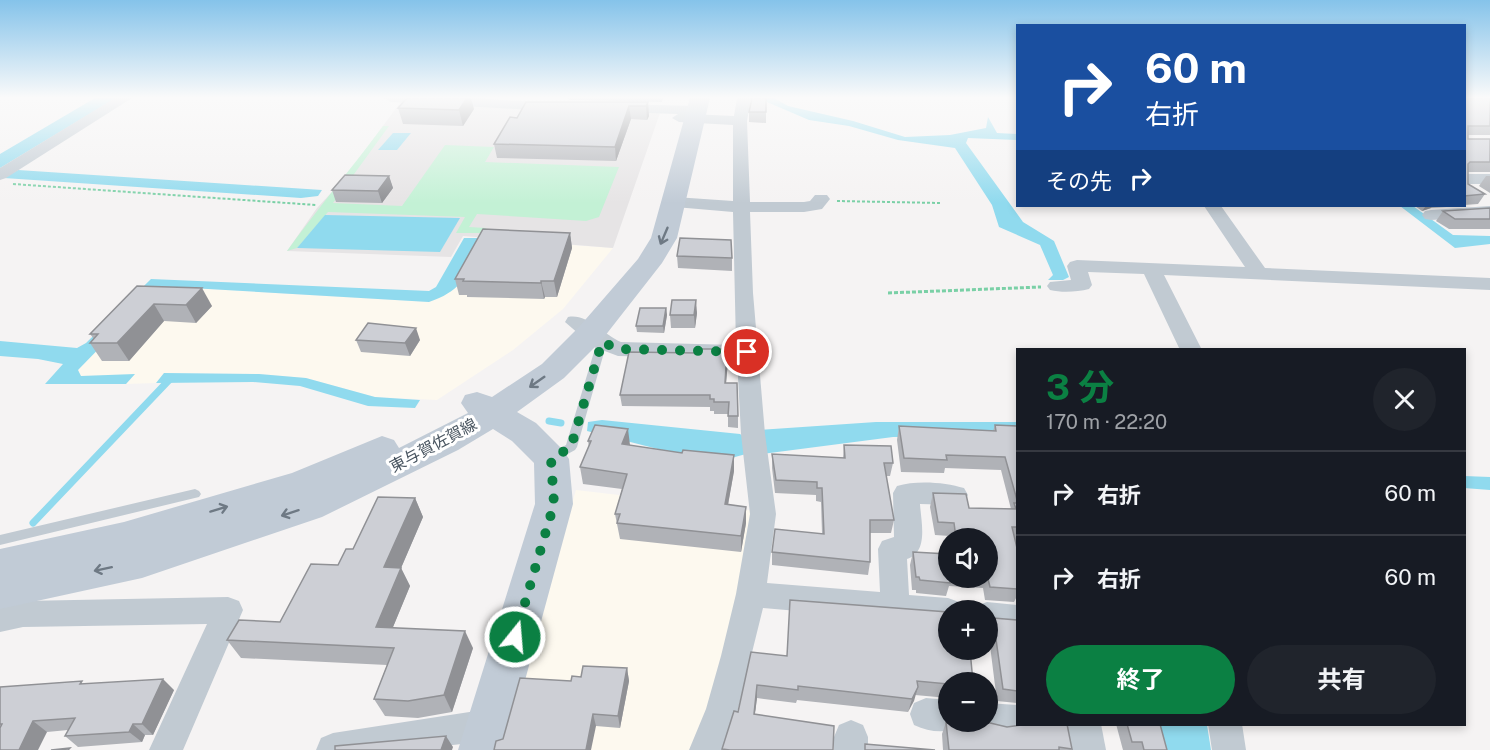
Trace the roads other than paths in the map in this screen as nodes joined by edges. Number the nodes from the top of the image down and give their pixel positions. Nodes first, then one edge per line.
1 (74, 133) edge
2 (681, 133) edge
3 (686, 133) edge
4 (740, 133) edge
5 (6, 179) edge
6 (1466, 179) edge
7 (1490, 179) edge
8 (1466, 188) edge
9 (821, 200) road end
10 (675, 202) junction
11 (1490, 202) edge
12 (741, 207) junction
13 (1214, 207) edge
14 (1490, 211) edge
15 (1431, 215) dead end
16 (1151, 269) junction
17 (1259, 274) junction
18 (1490, 284) edge
19 (1057, 286) road end
20 (589, 333) junction
21 (1190, 348) edge
22 (747, 352) junction
23 (483, 407) junction
24 (551, 459) junction
25 (195, 494) dead end
26 (955, 495) edge
27 (127, 524) junction
28 (0, 540) edge
29 (0, 566) edge
30 (0, 591) edge
31 (751, 594) junction
32 (895, 605) junction
33 (938, 610) edge
34 (998, 616) edge
35 (1016, 618) edge
36 (0, 619) edge
37 (998, 719) edge
38 (1016, 721) edge
39 (1225, 726) edge
40 (485, 737) edge
41 (166, 750) edge
42 (333, 750) edge
43 (706, 750) edge
44 (1229, 750) edge

1 - 5 street
2 - 20 main road, 東与賀佐賀線
3 - 10 main road, 東与賀佐賀線
4 - 12 street
6 - 7 street
8 - 11 street
9 - 12 street
10 - 12 street
10 -> 20 main road, 東与賀佐賀線
12 - 22 street
13 - 17 street
14 - 15 street
16 - 17 street
16 - 19 street
16 - 21 street
17 - 18 street
20 - 22 street
20 - 23 main road, 東与賀佐賀線
20 - 24 lane
22 - 31 street
23 - 24 main road
27 -> 23 main road, 東与賀佐賀線
23 -> 30 main road, 東与賀佐賀線
24 - 40 main road
25 - 27 lane
26 - 32 street
27 - 28 lane
27 - 29 main road, 東与賀佐賀線
31 - 32 street
31 - 43 street
32 - 33 street
34 - 35 street
36 - 41 street
37 - 38 street
39 - 44 street
40 - 42 street

